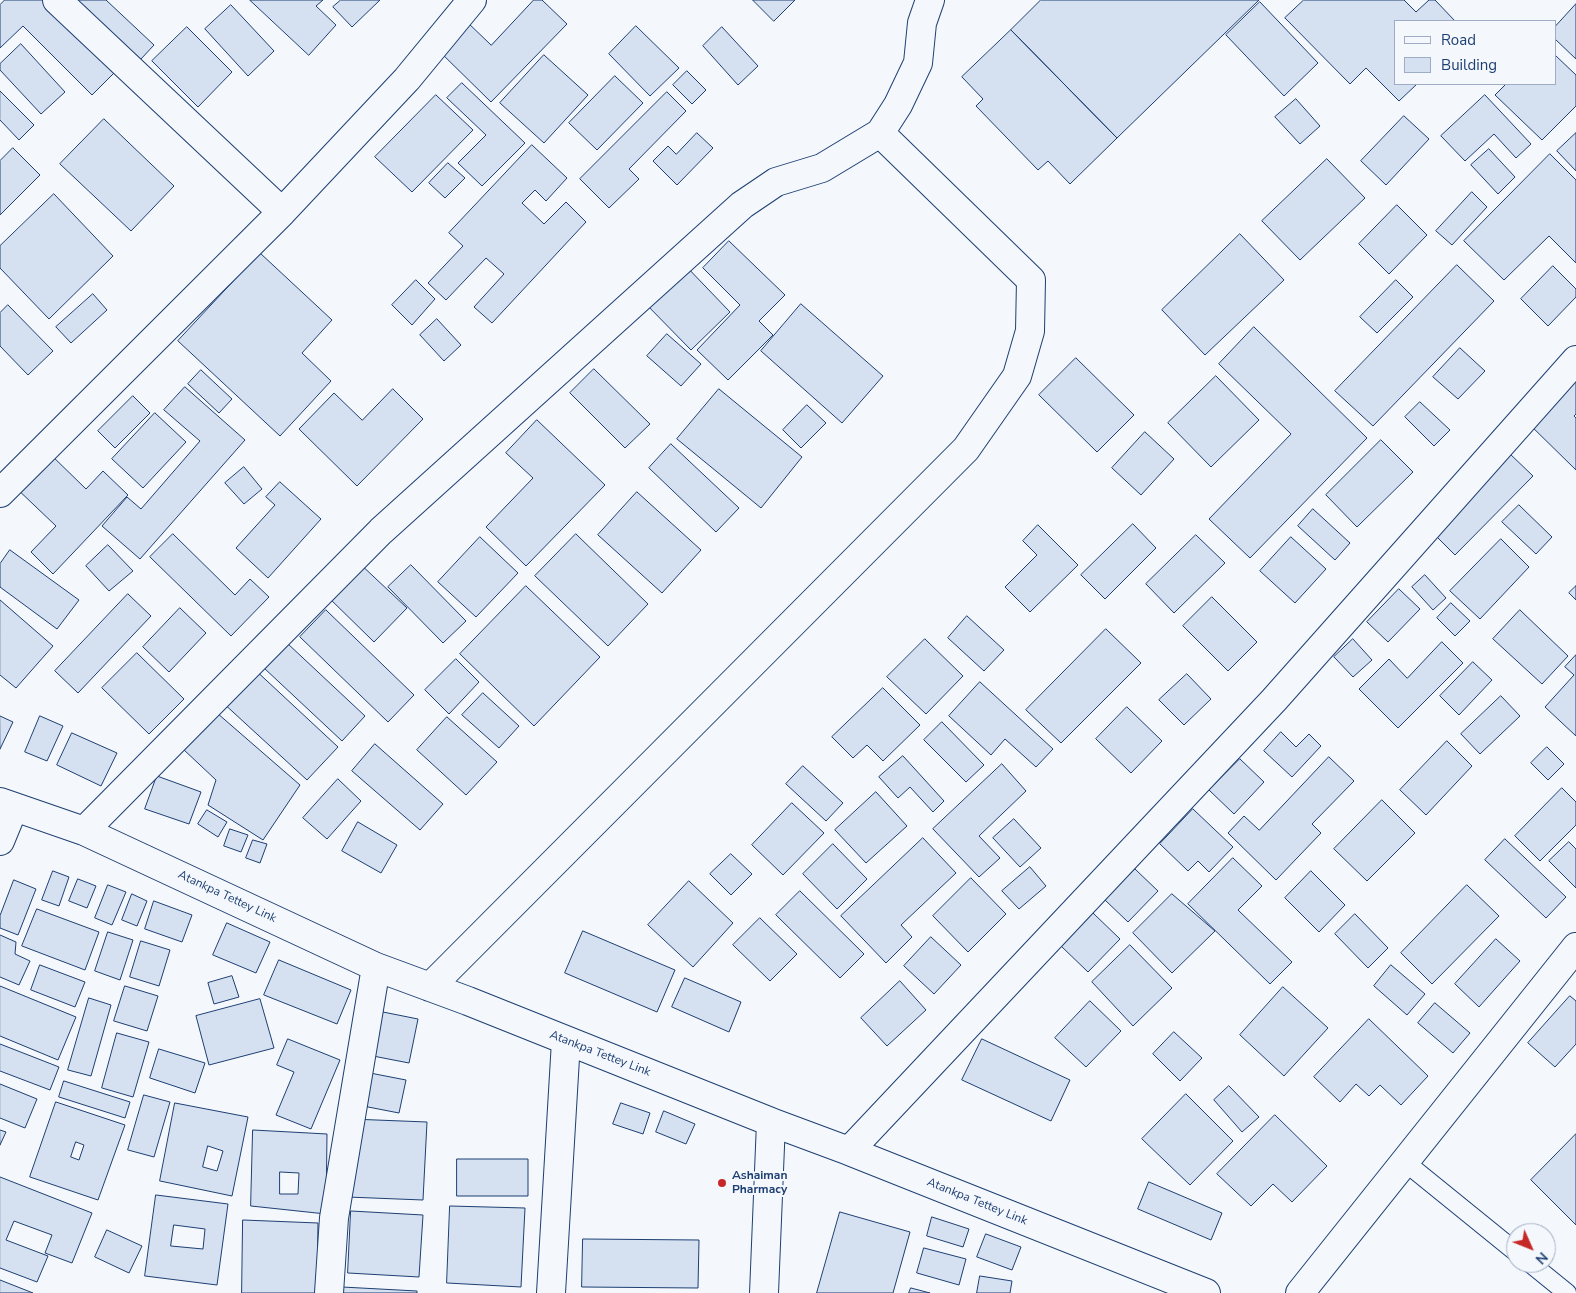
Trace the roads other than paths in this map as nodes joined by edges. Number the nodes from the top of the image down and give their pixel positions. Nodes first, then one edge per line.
1 (57, 0) edge
2 (472, 0) edge
3 (930, 0) edge
4 (880, 133) junction
5 (282, 212) junction
6 (1576, 360) edge
7 (0, 493) edge
8 (7, 804) edge
9 (84, 831) junction
10 (0, 841) edge
11 (1576, 946) edge
12 (376, 967) junction
13 (430, 987) junction
14 (566, 1041) junction
15 (771, 1122) junction
16 (850, 1151) junction
17 (1404, 1162) junction
18 (1506, 1244) edge
19 (1542, 1273) edge
20 (1172, 1287) edge
21 (329, 1293) edge
22 (551, 1293) edge
23 (764, 1293) edge
24 (1206, 1293) edge
25 (1300, 1293) edge
26 (1567, 1293) edge

1 - 5 street
2 - 5 street
3 - 4 street
4 - 9 street
4 - 13 street
5 - 7 street
6 - 16 street
8 - 9 street, Atankpa Tettey Link
8 - 10 street
9 - 12 street, Atankpa Tettey Link
11 - 17 street
12 - 13 street, Atankpa Tettey Link
12 - 21 street
13 - 14 street, Atankpa Tettey Link
14 - 15 street, Atankpa Tettey Link
14 - 22 street
15 - 16 street, Atankpa Tettey Link
15 - 23 street
16 - 20 street, Atankpa Tettey Link
17 - 18 lane
17 - 25 street
19 - 26 lane
20 - 24 street, Atankpa Tettey Link

